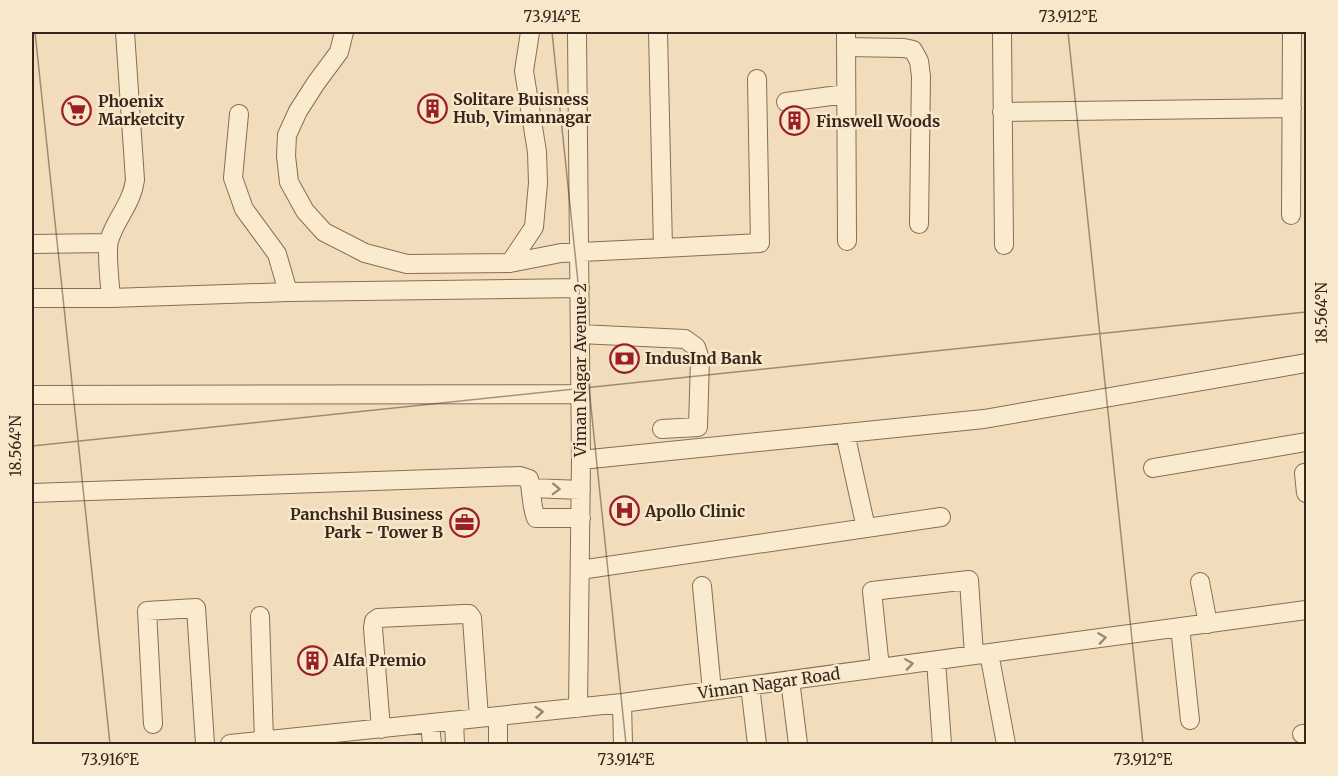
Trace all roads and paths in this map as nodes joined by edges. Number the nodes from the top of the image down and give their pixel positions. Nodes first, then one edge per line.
1 (125, 32) edge
2 (344, 32) edge
3 (530, 32) edge
4 (577, 32) edge
5 (658, 32) edge
6 (1002, 32) edge
7 (1292, 32) edge
8 (846, 39) edge
9 (757, 79) dead end
10 (846, 94) junction
11 (786, 102) dead end
12 (1292, 108) junction
13 (1002, 112) junction
14 (239, 114) dead end
15 (1291, 215) dead end
16 (919, 224) dead end
17 (848, 241) dead end
18 (108, 243) junction
19 (32, 244) edge
20 (1004, 245) dead end
21 (663, 248) junction
22 (580, 252) junction
23 (510, 263) junction
24 (580, 288) junction
25 (288, 292) junction
26 (32, 298) edge
27 (111, 298) junction
28 (580, 334) junction
29 (1306, 363) edge
30 (580, 394) junction
31 (32, 395) edge
32 (662, 429) dead end
33 (845, 433) junction
34 (1306, 442) edge
35 (581, 460) junction
36 (1153, 468) dead end
37 (1304, 474) dead end
38 (531, 488) junction
39 (581, 490) junction
40 (32, 493) edge
41 (1306, 493) edge
42 (941, 517) dead end
43 (581, 518) junction
44 (866, 528) junction
45 (580, 570) junction
46 (1200, 582) dead end
47 (702, 586) dead end
48 (1306, 610) edge
49 (260, 616) dead end
50 (362, 616) dead end
51 (1208, 624) junction
52 (1180, 627) junction
53 (982, 654) junction
54 (936, 661) junction
55 (880, 668) junction
56 (790, 680) junction
57 (750, 686) junction
58 (712, 691) junction
59 (622, 703) junction
60 (578, 708) junction
61 (498, 716) junction
62 (479, 718) junction
63 (1190, 720) dead end
64 (454, 721) junction
65 (430, 723) junction
66 (153, 724) dead end
67 (375, 729) junction
68 (264, 741) junction
69 (286, 742) edge
70 (205, 744) edge
71 (230, 744) edge
72 (432, 744) edge
73 (454, 744) edge
74 (498, 744) edge
75 (623, 744) edge
76 (757, 744) edge
77 (798, 744) edge
78 (942, 744) edge
79 (1006, 744) edge

1 - 18 street
2 - 23 street
3 - 23 street
4 - 22 street, Viman Nagar Avenue 2
5 - 21 street
6 - 13 street
7 - 12 street
8 - 10 street
8 - 16 street
9 - 21 street
10 - 11 street
10 - 17 street
12 - 13 street
12 - 15 street
13 - 20 street
14 - 25 street
18 - 19 street
18 - 27 street
21 - 22 street
22 - 23 street
22 - 24 street, Viman Nagar Avenue 2
24 - 25 street
24 - 28 street, Viman Nagar Avenue 2
25 - 27 street
26 - 27 street
28 - 30 street, Viman Nagar Avenue 2
28 - 32 street
29 - 33 street
30 - 31 street
30 - 35 street, Viman Nagar Avenue 2
33 - 35 street
33 - 44 street
34 - 36 street
35 - 39 street, Viman Nagar Avenue 2
37 - 41 street
38 -> 39 street
38 - 40 street
38 - 43 street
39 - 43 street, Viman Nagar Avenue 2
42 - 44 street
43 - 45 street, Viman Nagar Avenue 2
44 - 45 street
45 - 60 street, Viman Nagar Avenue 2
46 - 51 street
47 - 58 street
48 - 51 street, Viman Nagar Road
49 - 68 street
50 - 67 street
51 - 52 street, Viman Nagar Road
53 -> 52 street, Viman Nagar Road
52 - 63 street
53 - 54 street, Viman Nagar Road
53 - 55 street
53 - 79 street
55 -> 54 street, Viman Nagar Road
54 - 78 street
55 - 56 street, Viman Nagar Road
56 - 57 street, Viman Nagar Road
56 - 77 street
57 - 58 street, Viman Nagar Road
57 - 76 street
58 - 59 street, Viman Nagar Road
59 - 60 street, Viman Nagar Road
59 - 75 street
61 -> 60 street, Viman Nagar Road
61 - 62 street, Viman Nagar Road
61 - 74 street
62 - 64 street, Viman Nagar Road
62 - 67 street
64 - 65 street, Viman Nagar Road
64 - 73 street
65 - 67 street, Viman Nagar Road
65 - 72 street
66 - 70 street
67 - 69 street, Viman Nagar Road
68 - 69 street, Viman Nagar Road
68 - 71 street, Viman Nagar Road

